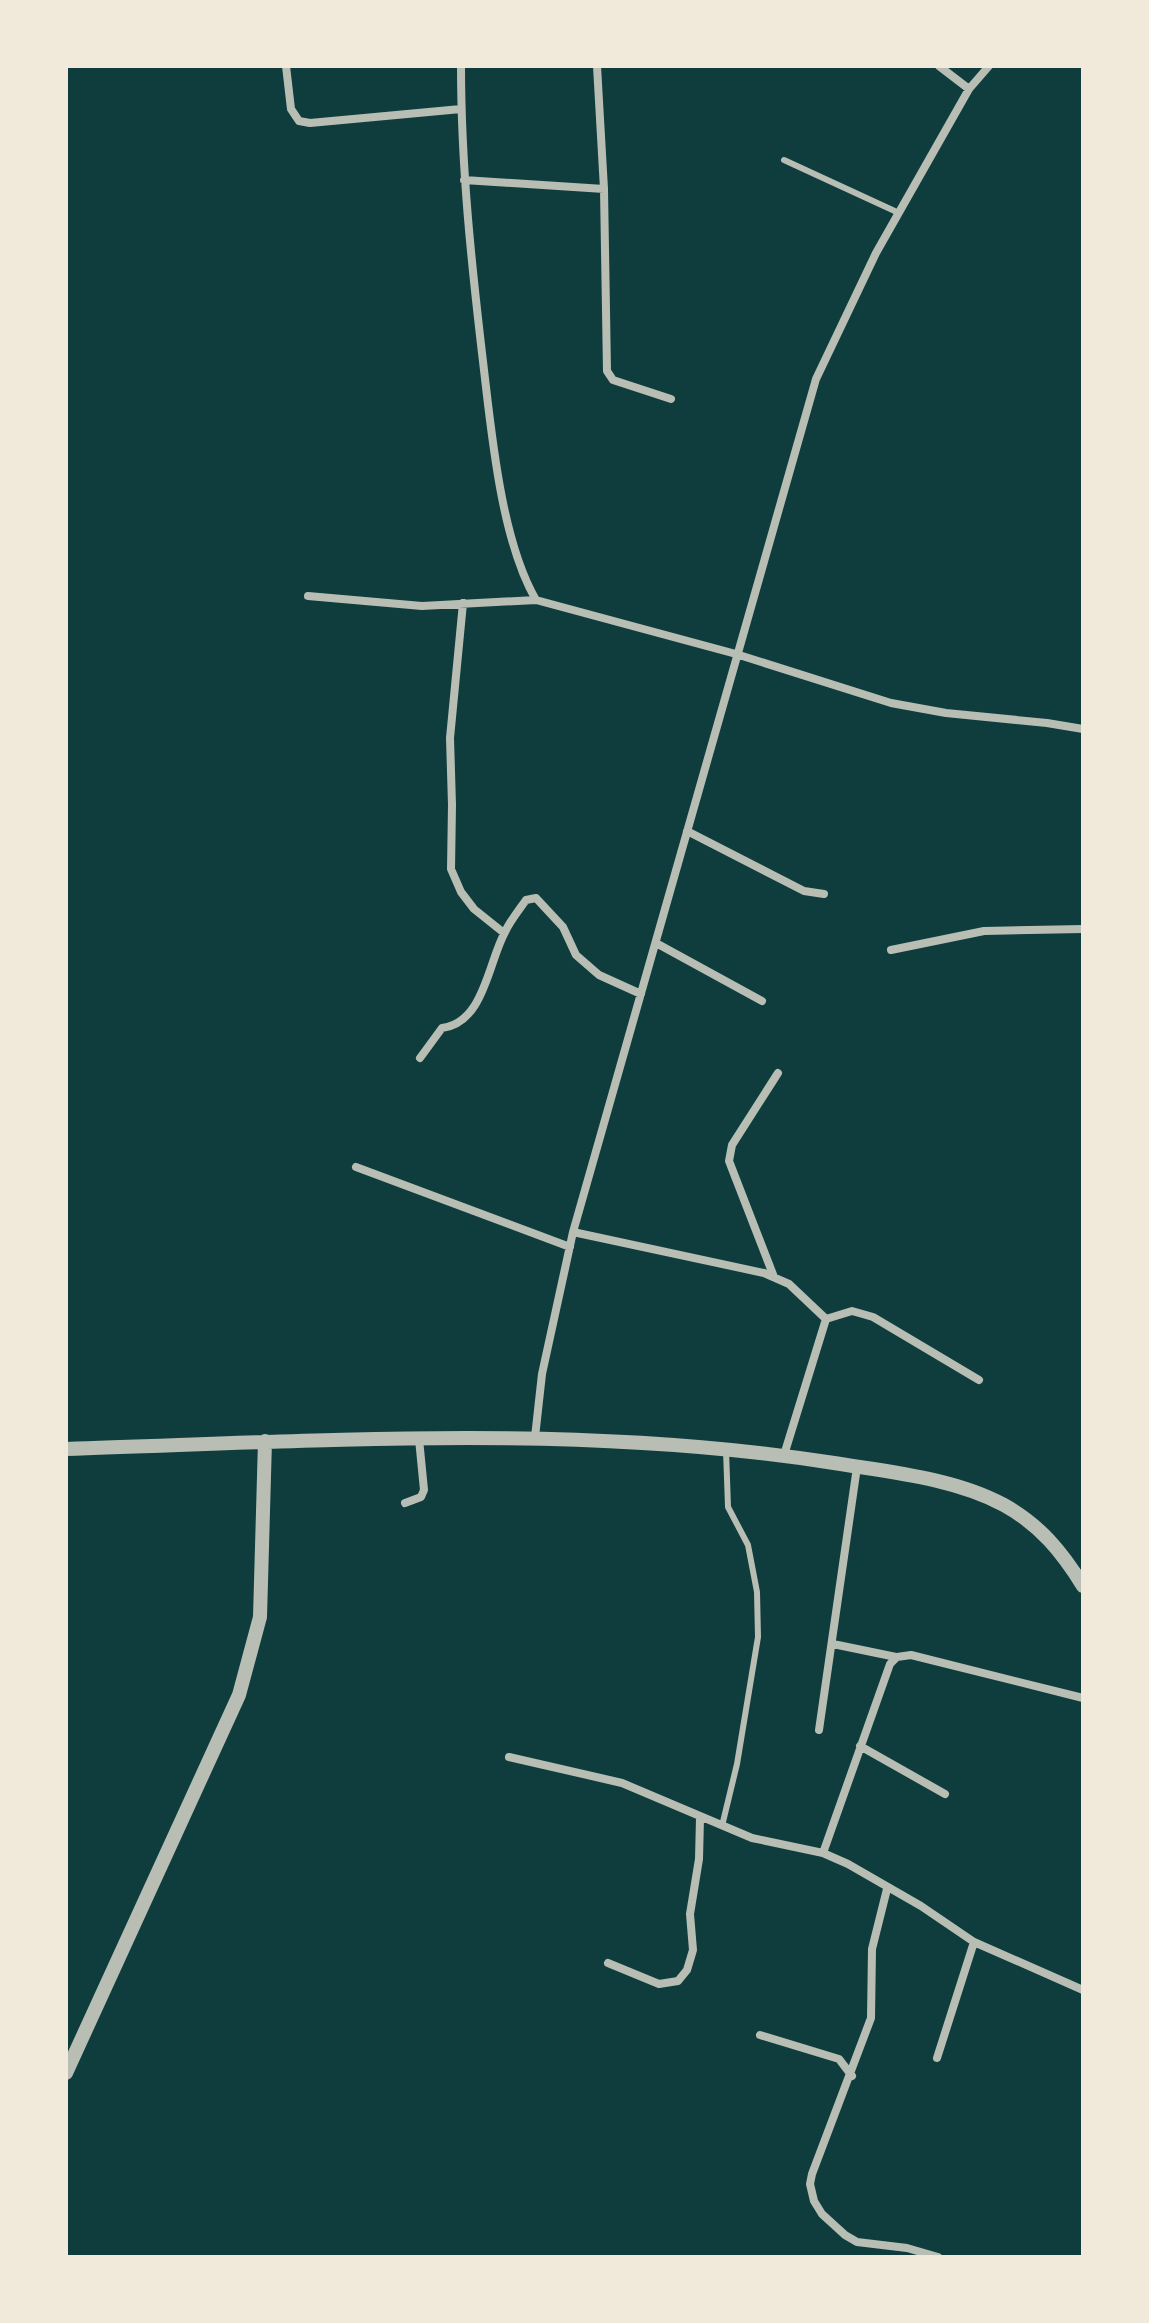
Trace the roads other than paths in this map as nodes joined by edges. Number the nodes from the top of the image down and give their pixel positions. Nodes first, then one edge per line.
1 (286, 66) edge
2 (461, 66) edge
3 (597, 66) edge
4 (939, 66) edge
5 (989, 66) edge
6 (969, 89) junction
7 (461, 109) junction
8 (784, 160) dead end
9 (464, 180) junction
10 (604, 189) junction
11 (899, 213) junction
12 (671, 399) dead end
13 (308, 596) dead end
14 (536, 600) junction
15 (463, 603) junction
16 (736, 654) junction
17 (1083, 729) edge
18 (687, 831) junction
19 (824, 894) dead end
20 (1083, 929) edge
21 (504, 933) junction
22 (656, 943) junction
23 (891, 950) dead end
24 (641, 994) junction
25 (762, 1001) dead end
26 (420, 1058) dead end
27 (778, 1073) dead end
28 (356, 1167) dead end
29 (573, 1232) junction
30 (570, 1247) junction
31 (774, 1277) junction
32 (826, 1319) junction
33 (979, 1380) dead end
34 (535, 1437) junction
35 (419, 1439) junction
36 (265, 1441) junction
37 (66, 1449) edge
38 (726, 1450) junction
39 (784, 1455) junction
40 (857, 1467) junction
41 (405, 1503) dead end
42 (1083, 1586) edge
43 (833, 1644) junction
44 (897, 1657) junction
45 (1083, 1698) edge
46 (819, 1730) dead end
47 (860, 1746) junction
48 (509, 1757) dead end
49 (945, 1794) dead end
50 (700, 1818) junction
51 (722, 1826) junction
52 (823, 1853) junction
53 (887, 1889) junction
54 (974, 1942) junction
55 (608, 1963) dead end
56 (1083, 1990) edge
57 (760, 2035) dead end
58 (937, 2058) dead end
59 (66, 2073) edge
60 (852, 2076) junction
61 (938, 2257) edge

1 - 7 street
2 - 7 street
3 - 10 street
4 - 6 street
5 - 6 street
6 - 11 street
7 - 9 street
8 - 11 lane
9 - 10 street
9 - 14 street
10 - 12 street
11 - 16 street
13 - 15 street
14 - 15 street
14 - 16 street
15 - 21 street
16 - 17 street
16 - 18 street
18 - 19 street
18 - 22 street
20 - 23 street
21 - 24 street
21 - 26 street
22 - 24 street
22 - 25 street
24 - 29 street
27 - 31 street
28 - 30 street
29 - 30 street
29 - 31 street
30 - 34 street
31 - 32 street
32 - 33 street
32 - 39 street
34 - 35 street
34 - 38 street
35 - 36 street
35 - 41 street
36 - 37 street
36 - 59 street
38 - 39 street
38 - 51 lane
39 - 40 street
40 - 42 street
40 - 43 street
43 - 44 street
43 - 46 street
44 - 45 street
44 - 47 street
47 - 49 street
47 - 52 street
48 - 50 street
50 - 51 street
50 - 55 street
51 - 52 street
52 - 53 street
53 - 54 street
53 - 60 street
54 - 56 street
54 - 58 street
57 - 60 street
60 - 61 street

